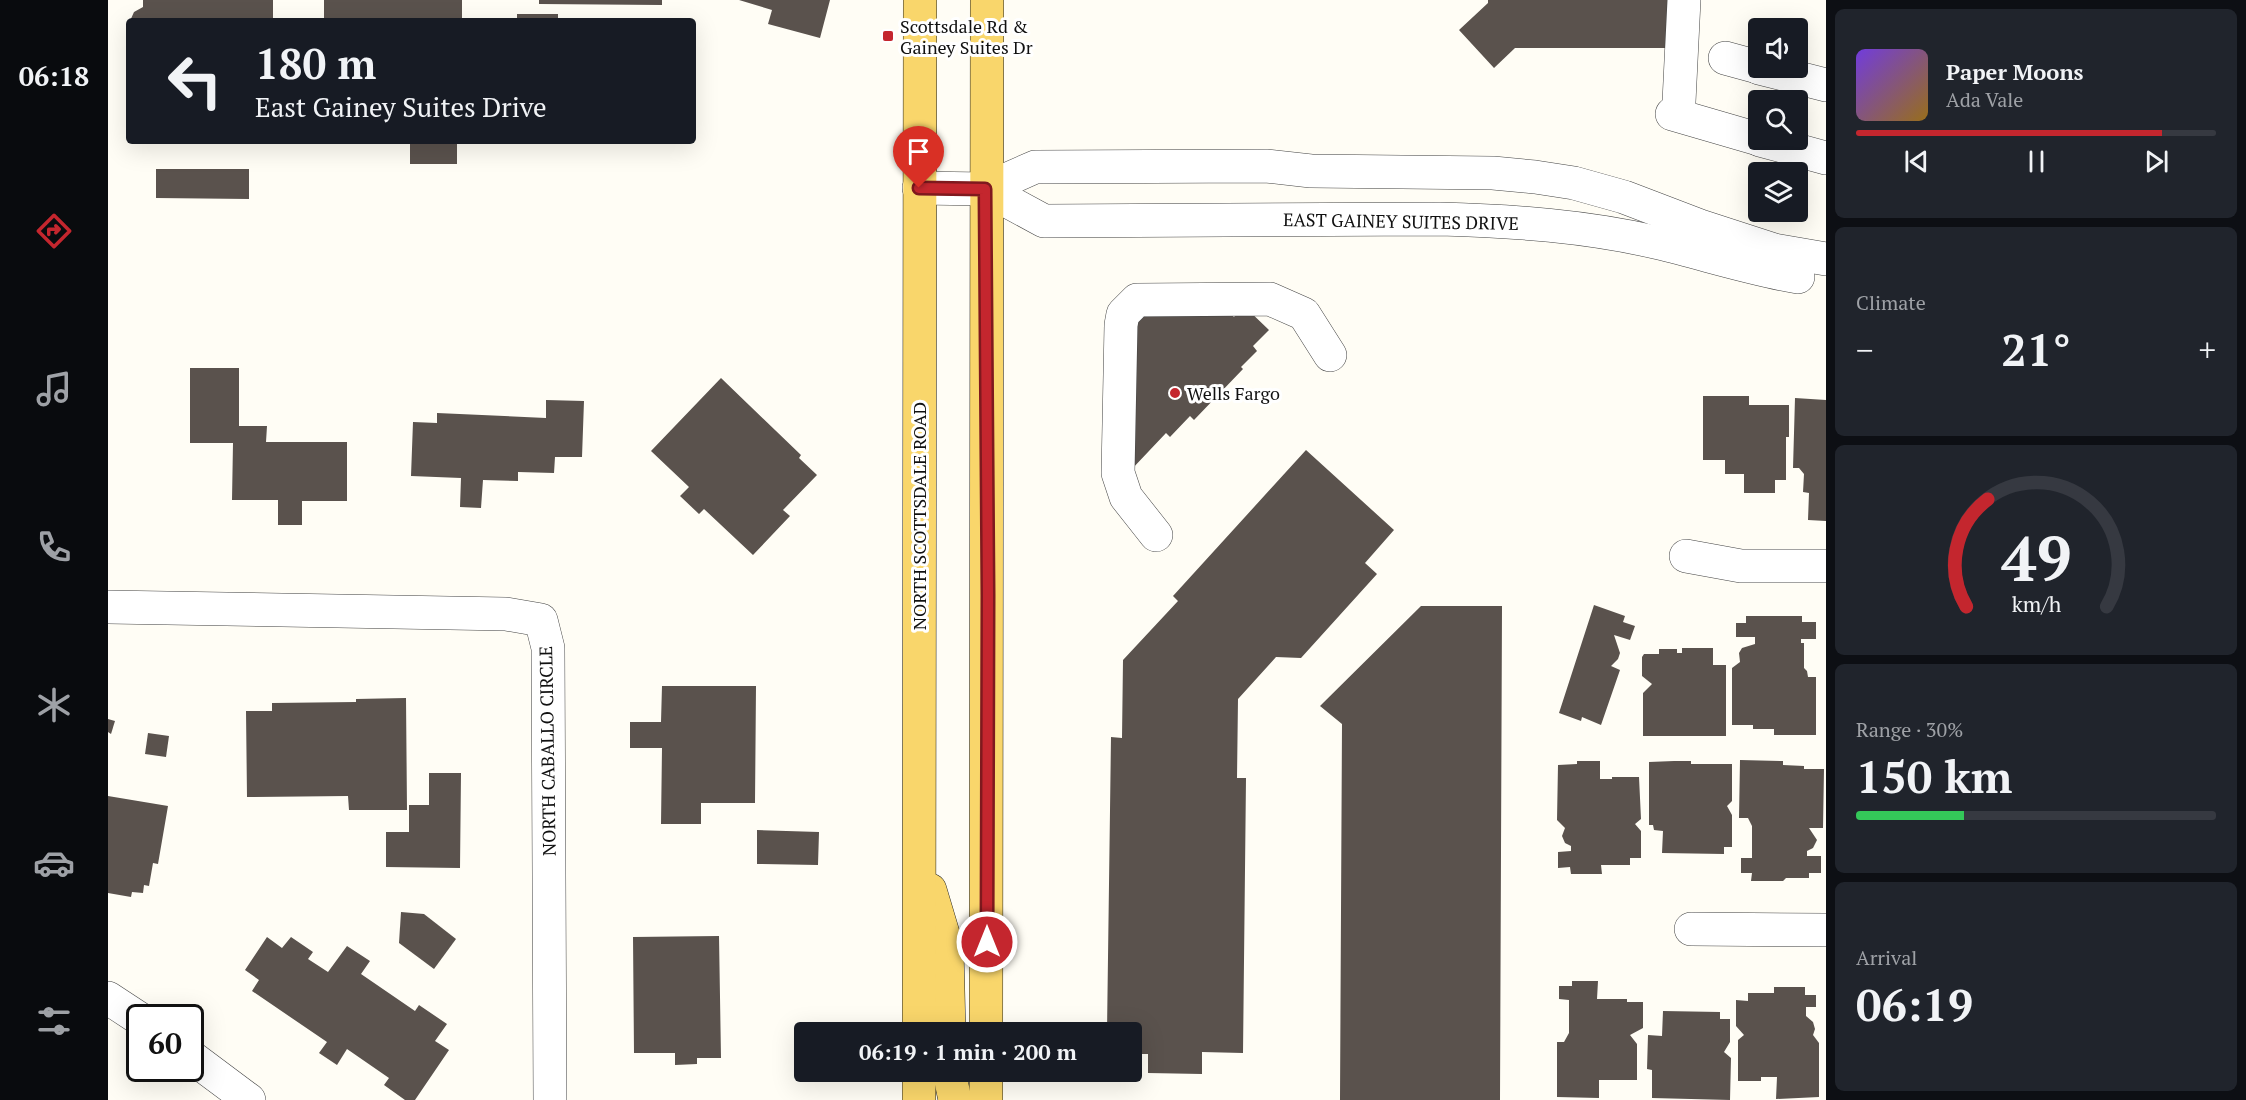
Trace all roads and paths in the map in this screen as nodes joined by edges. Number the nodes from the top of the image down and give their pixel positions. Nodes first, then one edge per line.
1 (920, 0) edge
2 (987, 0) edge
3 (1684, 0) edge
4 (1725, 58) dead end
5 (1748, 64) edge
6 (1800, 78) edge
7 (1826, 85) edge
8 (1748, 135) edge
9 (1798, 150) edge
10 (1826, 158) edge
11 (919, 188) junction
12 (985, 189) junction
13 (1820, 270) edge
14 (1330, 355) dead end
15 (1156, 535) dead end
16 (1686, 556) dead end
17 (1826, 566) edge
18 (108, 607) edge
19 (920, 853) junction
20 (1691, 929) dead end
21 (1826, 930) edge
22 (108, 998) edge
23 (126, 1010) edge
24 (919, 1022) edge
25 (949, 1022) edge
26 (986, 1022) edge
27 (204, 1066) edge
28 (919, 1082) edge
29 (951, 1082) edge
30 (986, 1082) edge
31 (249, 1100) edge
32 (550, 1100) edge
33 (919, 1100) edge
34 (955, 1100) edge
35 (986, 1100) edge

1 - 11 main road, NORTH SCOTTSDALE ROAD
2 - 12 main road
3 - 8 street
4 - 5 street
6 - 7 street
9 - 10 street
11 - 12 street, EAST GAINEY SUITES DRIVE
11 - 19 main road, NORTH SCOTTSDALE ROAD
12 - 13 street, EAST GAINEY SUITES DRIVE
12 - 13 street, EAST GAINEY SUITES DRIVE
12 - 26 main road
14 - 15 street
16 - 17 street
18 - 32 street, NORTH CABALLO CIRCLE
19 - 24 main road, NORTH SCOTTSDALE ROAD
19 - 25 main road
20 - 21 street
22 - 23 street
27 - 31 street
28 - 33 main road
29 - 34 main road
30 - 35 main road

